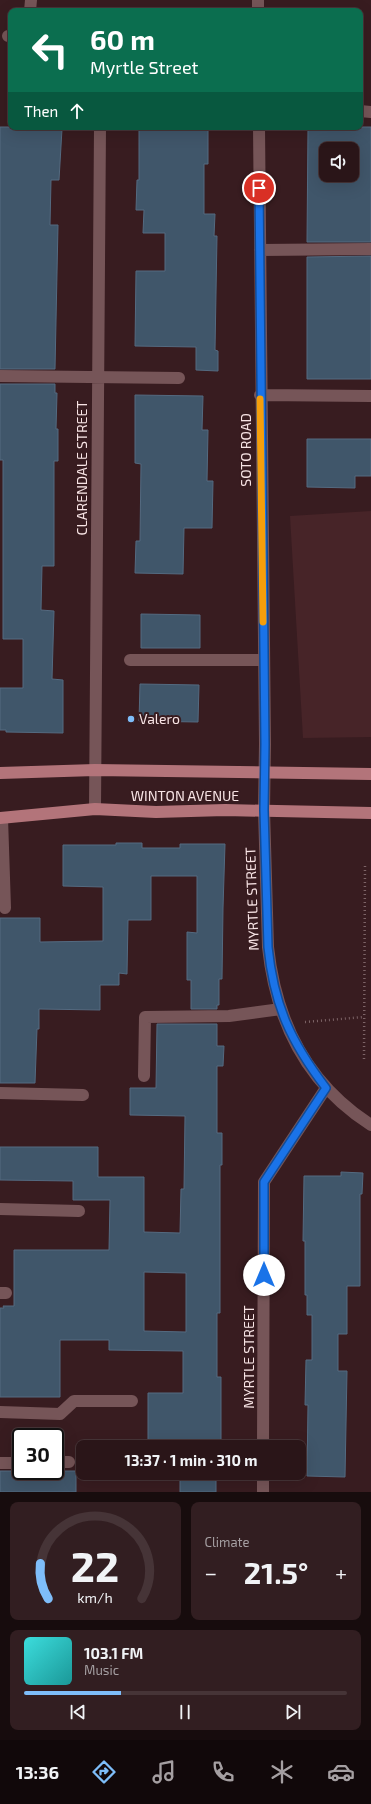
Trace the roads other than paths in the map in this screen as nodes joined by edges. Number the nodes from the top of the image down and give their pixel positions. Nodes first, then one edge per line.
1 (100, 130) edge
2 (259, 130) edge
3 (371, 249) edge
4 (260, 250) junction
5 (0, 376) edge
6 (98, 377) junction
7 (179, 378) dead end
8 (260, 395) junction
9 (371, 396) edge
10 (130, 660) dead end
11 (264, 660) junction
12 (95, 770) junction
13 (0, 772) edge
14 (265, 772) junction
15 (371, 774) edge
16 (95, 810) junction
17 (264, 810) junction
18 (371, 813) edge
19 (1, 818) edge
20 (5, 908) dead end
21 (281, 1009) junction
22 (144, 1076) dead end
23 (326, 1088) junction
24 (0, 1093) edge
25 (83, 1095) dead end
26 (371, 1125) edge
27 (0, 1209) edge
28 (79, 1211) dead end
29 (132, 1401) dead end
30 (0, 1412) edge
31 (263, 1440) edge
32 (64, 1462) edge
33 (69, 1462) dead end
34 (0, 1463) edge
35 (12, 1463) edge
36 (263, 1480) edge
37 (263, 1492) edge

1 - 6 street, CLARENDALE STREET
2 - 4 street, SOTO ROAD
3 - 4 street
4 - 8 street, SOTO ROAD
5 - 6 street
6 - 7 street
6 - 12 street, CLARENDALE STREET
8 - 9 street
8 - 11 street, SOTO ROAD
10 - 11 street
11 - 14 street, SOTO ROAD
12 - 13 main road, WINTON AVENUE
12 - 14 main road, WINTON AVENUE
12 - 16 street, CLARENDALE STREET
14 - 15 main road, WINTON AVENUE
14 - 17 street, MYRTLE STREET
16 - 17 main road, WINTON AVENUE
16 - 19 main road, WINTON AVENUE
17 - 18 main road, WINTON AVENUE
17 - 21 street, MYRTLE STREET
19 - 20 street
21 - 22 street
21 - 23 street, MYRTLE STREET
23 - 26 street
23 - 31 street, MYRTLE STREET
24 - 25 street
27 - 28 street
29 - 30 street
32 - 33 street
34 - 35 street
36 - 37 street

